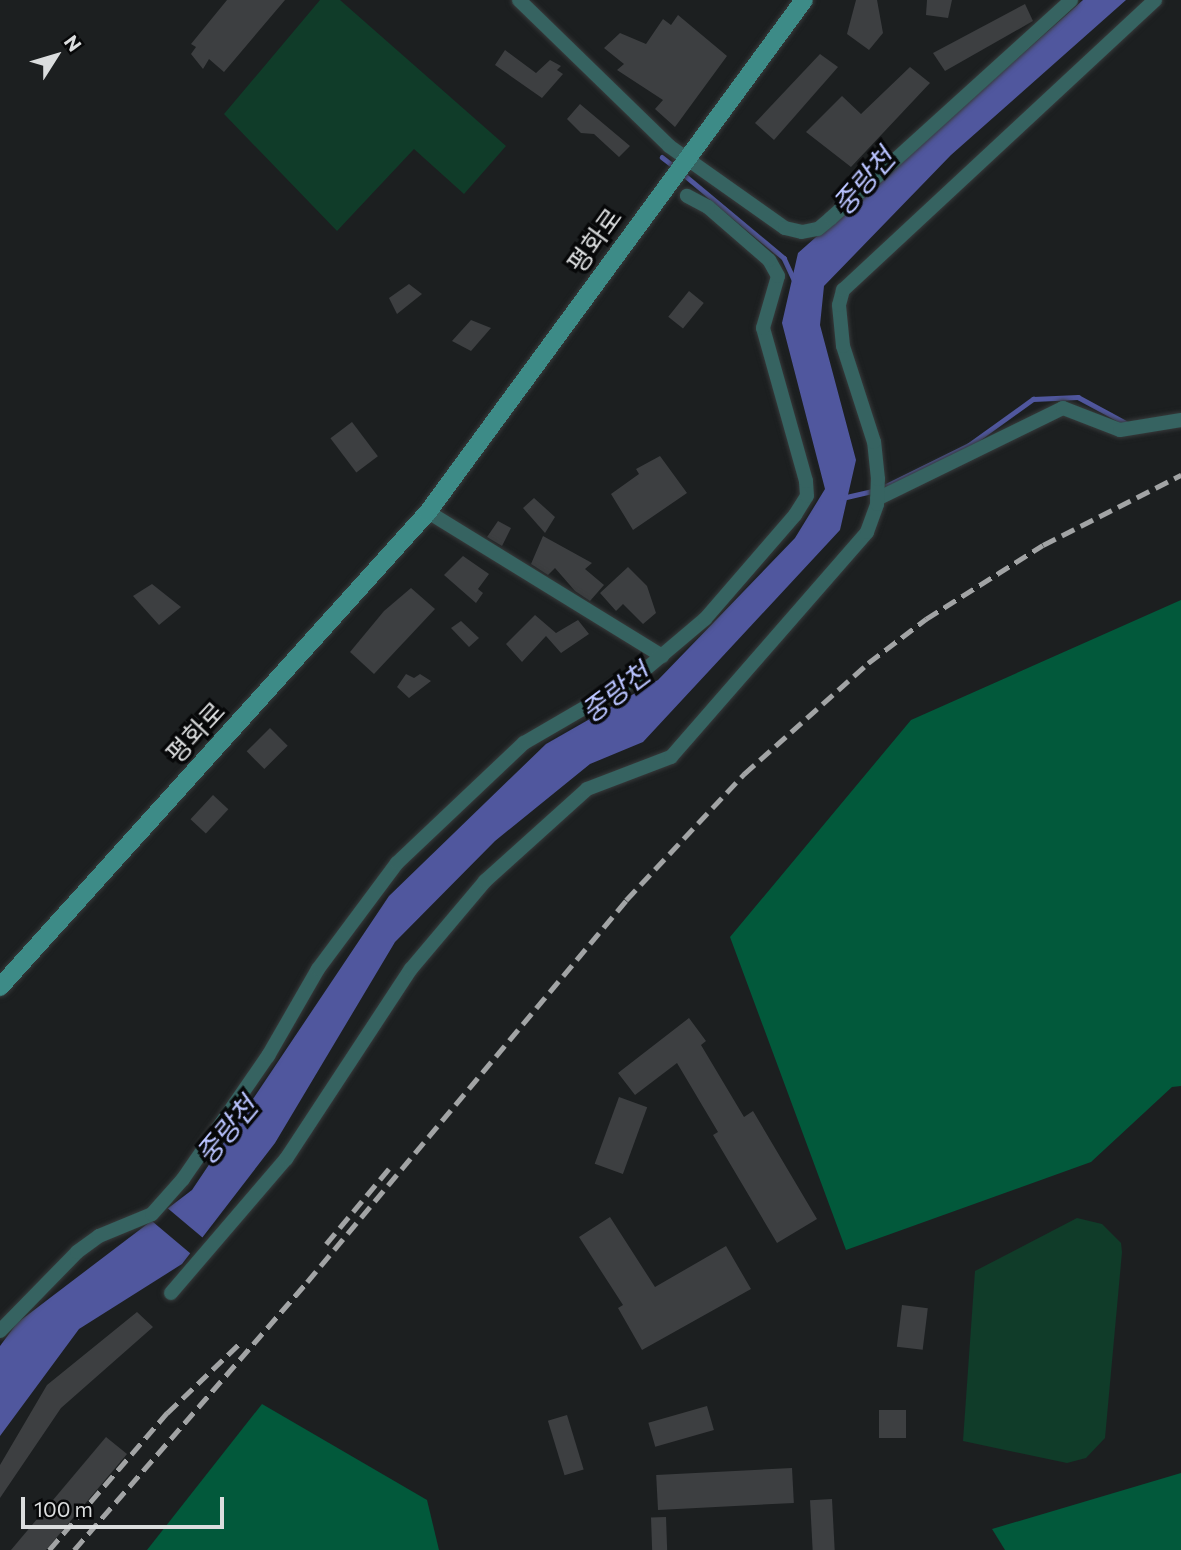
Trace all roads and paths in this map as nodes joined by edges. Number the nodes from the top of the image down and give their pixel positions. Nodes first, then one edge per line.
1 (519, 0) edge
2 (804, 0) edge
3 (1071, 0) edge
4 (1155, 0) edge
5 (681, 166) junction
6 (687, 196) dead end
7 (1181, 420) edge
8 (878, 490) junction
9 (428, 512) junction
10 (662, 656) junction
11 (0, 987) edge
12 (172, 1293) dead end
13 (0, 1331) edge

1 - 5 street
2 - 5 main road, 평화로
3 - 5 street
4 - 8 street
5 - 9 main road, 평화로
6 - 10 street
7 - 8 street
8 - 12 street
9 - 10 street
9 - 11 main road, 평화로
10 - 13 street

